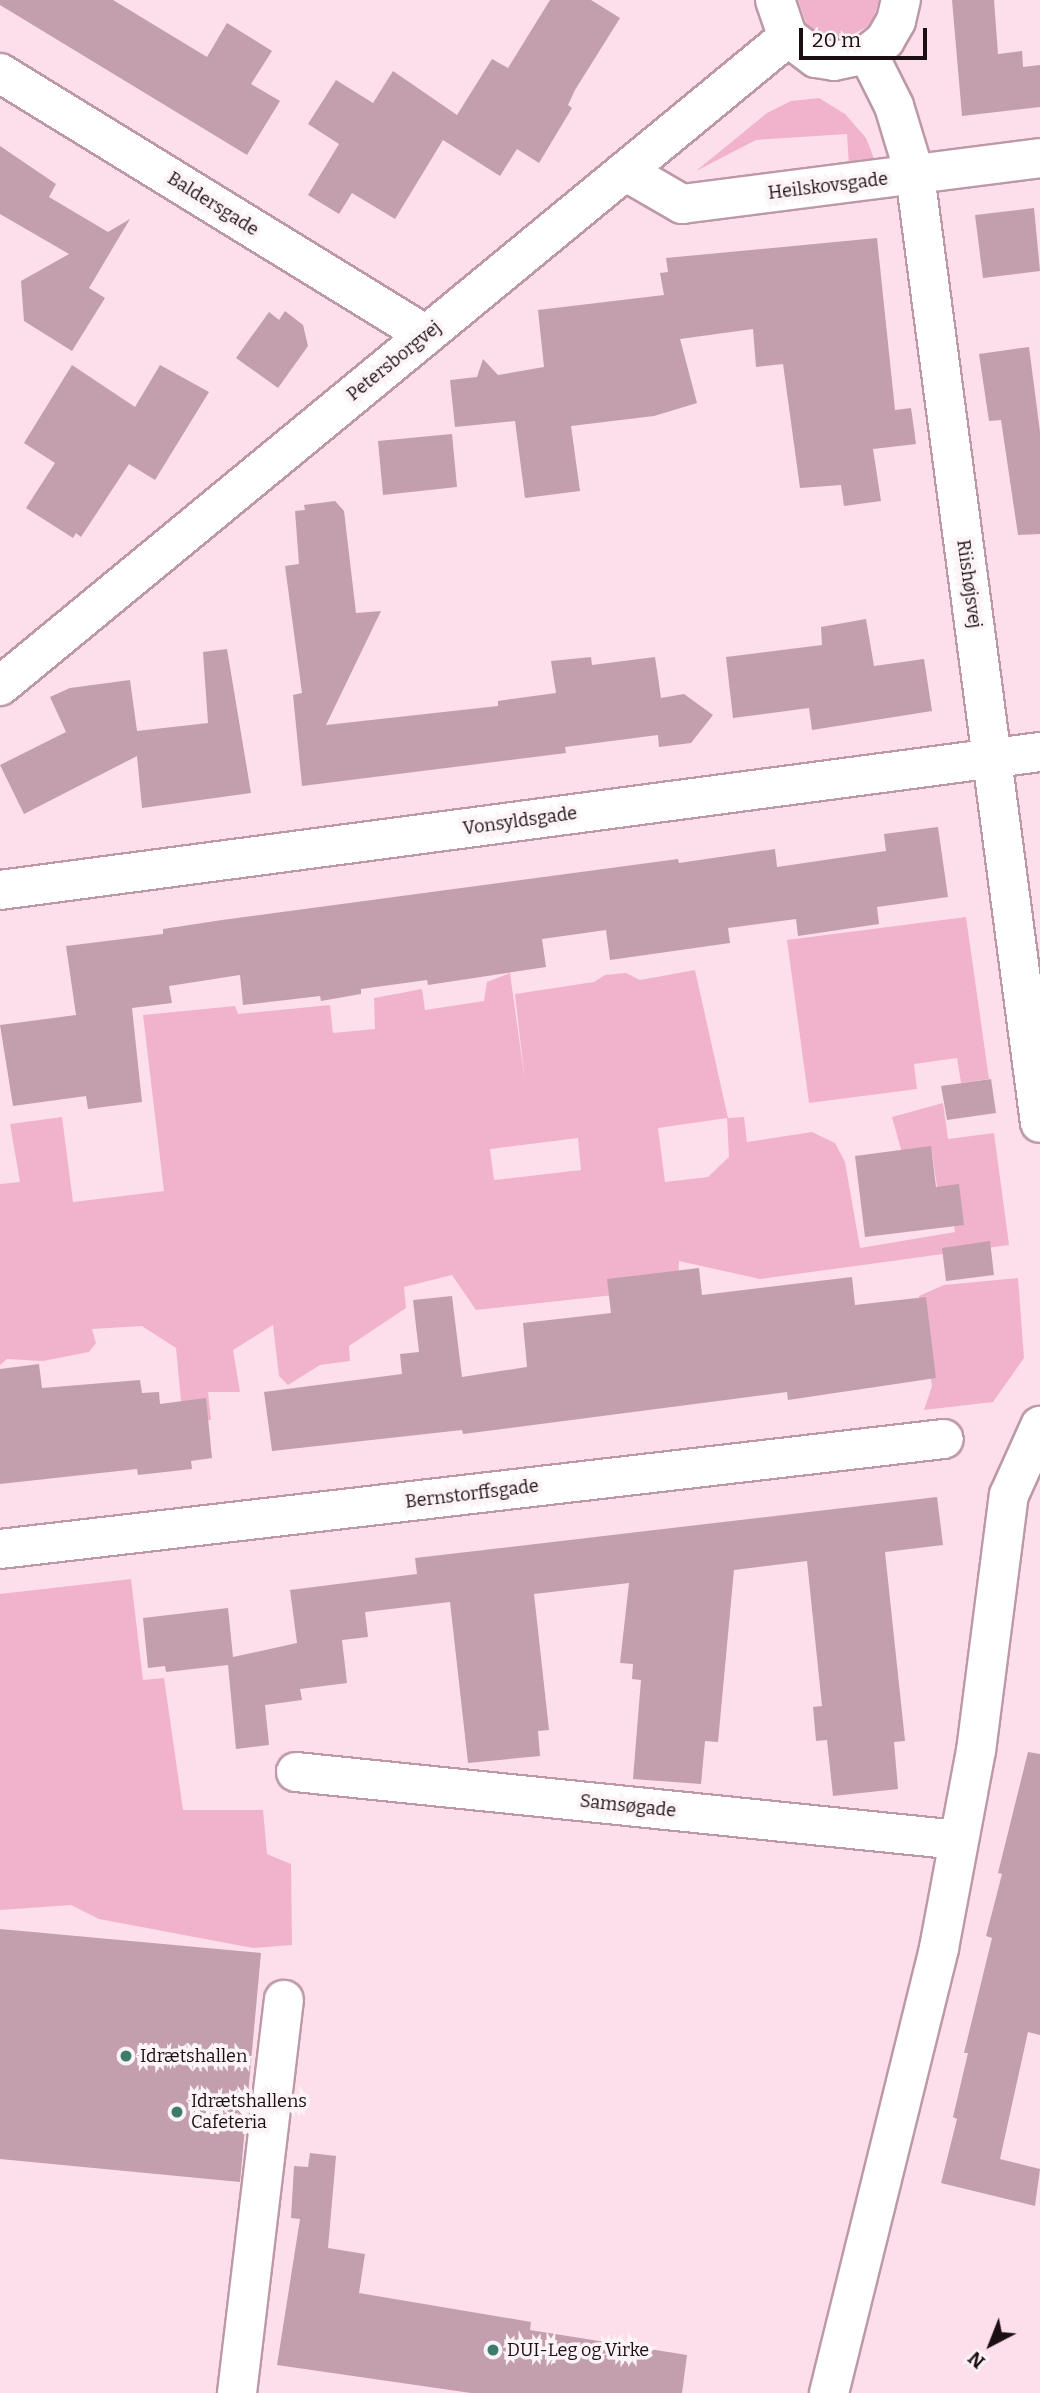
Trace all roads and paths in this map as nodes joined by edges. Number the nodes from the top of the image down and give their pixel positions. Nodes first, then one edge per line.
1 (775, 0) edge
2 (901, 0) edge
3 (788, 37) junction
4 (869, 54) junction
5 (0, 73) edge
6 (1040, 158) edge
7 (625, 171) junction
8 (915, 175) junction
9 (426, 335) junction
10 (0, 686) edge
11 (1040, 752) edge
12 (995, 758) junction
13 (0, 890) edge
14 (1040, 1123) edge
15 (1040, 1426) edge
16 (944, 1439) dead end
17 (0, 1549) edge
18 (296, 1772) dead end
19 (959, 1840) junction
20 (284, 2000) dead end
21 (237, 2393) edge
22 (829, 2393) edge

1 - 3 street
2 - 4 street
3 - 4 street
3 - 7 street, Petersborgvej
4 - 8 street, Riishøjsvej
5 - 9 street, Baldersgade
6 - 8 street, Heilskovsgade
7 - 8 street, Heilskovsgade
7 - 9 street, Petersborgvej
8 - 12 street, Riishøjsvej
9 - 10 street, Petersborgvej
11 - 12 street, Vonsyldsgade
12 - 13 street, Vonsyldsgade
12 - 14 street, Riishøjsvej
15 - 19 street
16 - 17 street, Bernstorffsgade
18 - 19 street, Samsøgade
19 - 22 street
20 - 21 street

